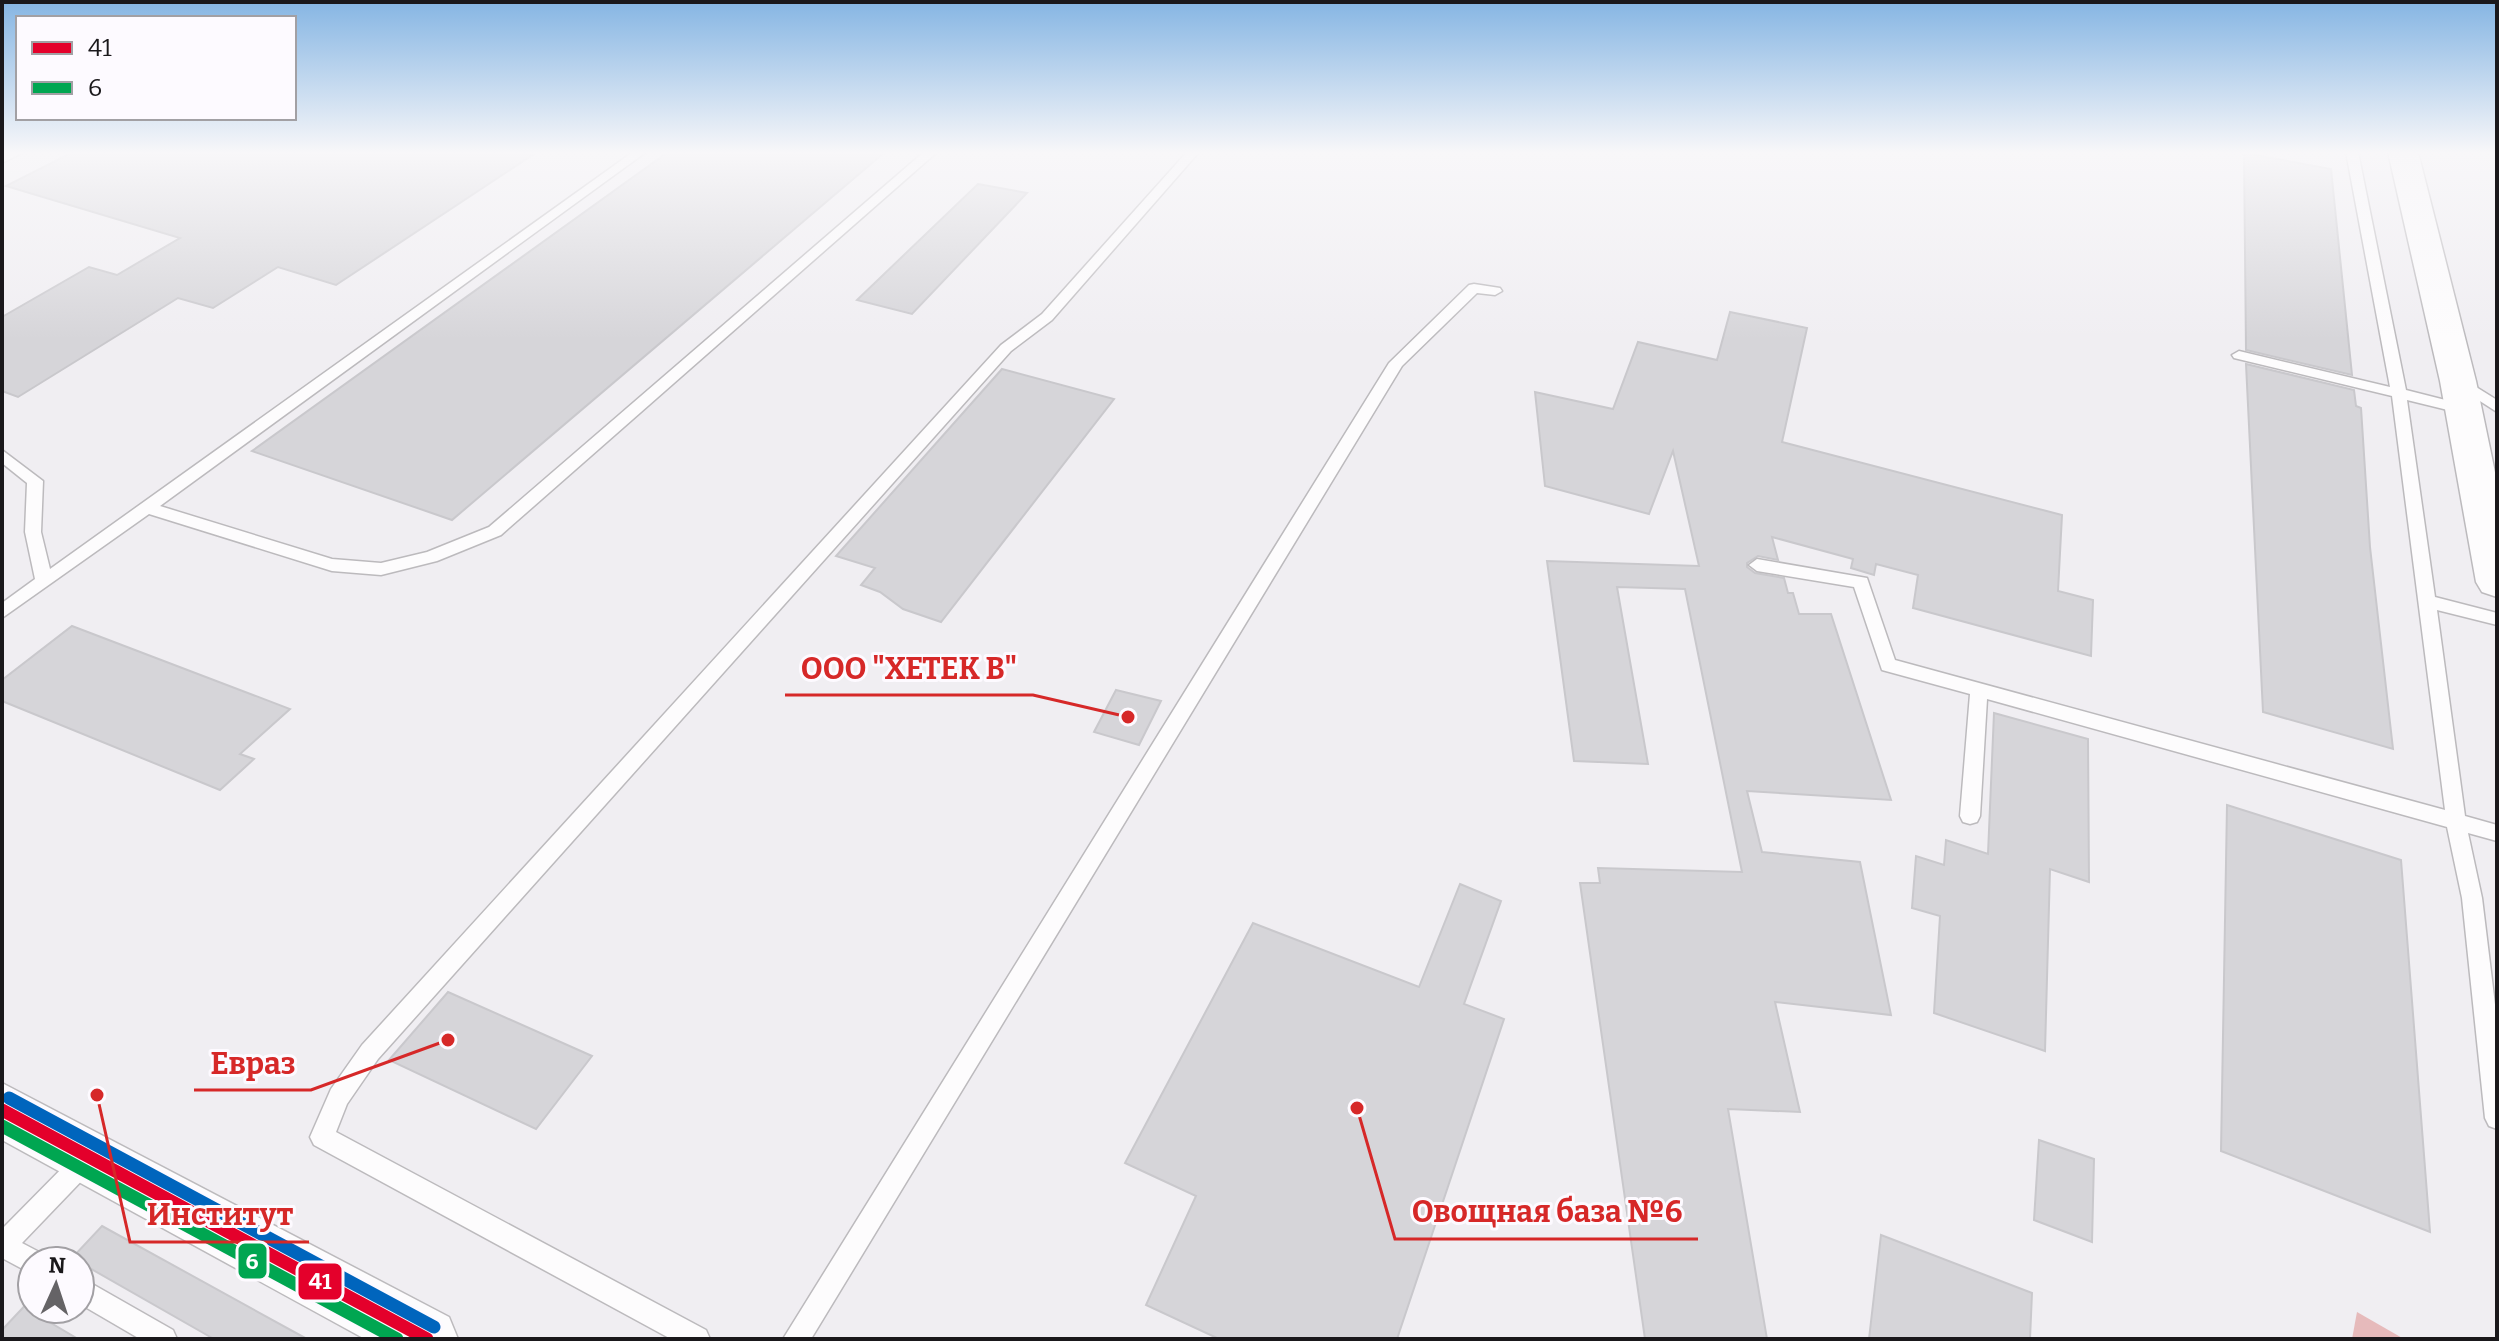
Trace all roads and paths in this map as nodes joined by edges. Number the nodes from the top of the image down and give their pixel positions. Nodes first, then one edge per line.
1 (553, 215) edge
2 (859, 215) edge
3 (1138, 215) edge
4 (2364, 215) edge
5 (2418, 215) edge
6 (1495, 291) dead end
7 (2239, 355) dead end
8 (2399, 394) junction
9 (2473, 399) edge
10 (2, 455) edge
11 (144, 507) junction
12 (1757, 565) dead end
13 (2497, 578) edge
14 (44, 581) junction
15 (2427, 601) junction
16 (2, 612) edge
17 (2497, 619) edge
18 (1979, 690) junction
19 (1970, 816) dead end
20 (2456, 822) junction
21 (2497, 833) edge
22 (2, 1110) edge
23 (2497, 1118) edge
24 (90, 1157) junction
25 (2, 1245) edge
26 (96, 1299) edge
27 (164, 1339) edge
28 (427, 1339) edge
29 (697, 1339) edge
30 (796, 1339) edge

1 - 11 lane
2 - 11 lane
3 - 29 lane
4 - 8 lane
5 - 9 main road
6 - 30 lane
7 - 8 lane
8 - 9 lane
8 - 15 lane
9 - 13 main road
10 - 14 lane
11 - 14 lane
12 - 18 lane
14 - 16 lane
15 - 17 lane
15 - 20 lane
18 - 19 lane
18 - 20 lane
20 - 21 lane
20 - 23 lane
22 - 24 main road
24 - 25 lane
24 - 28 main road
26 - 27 lane

